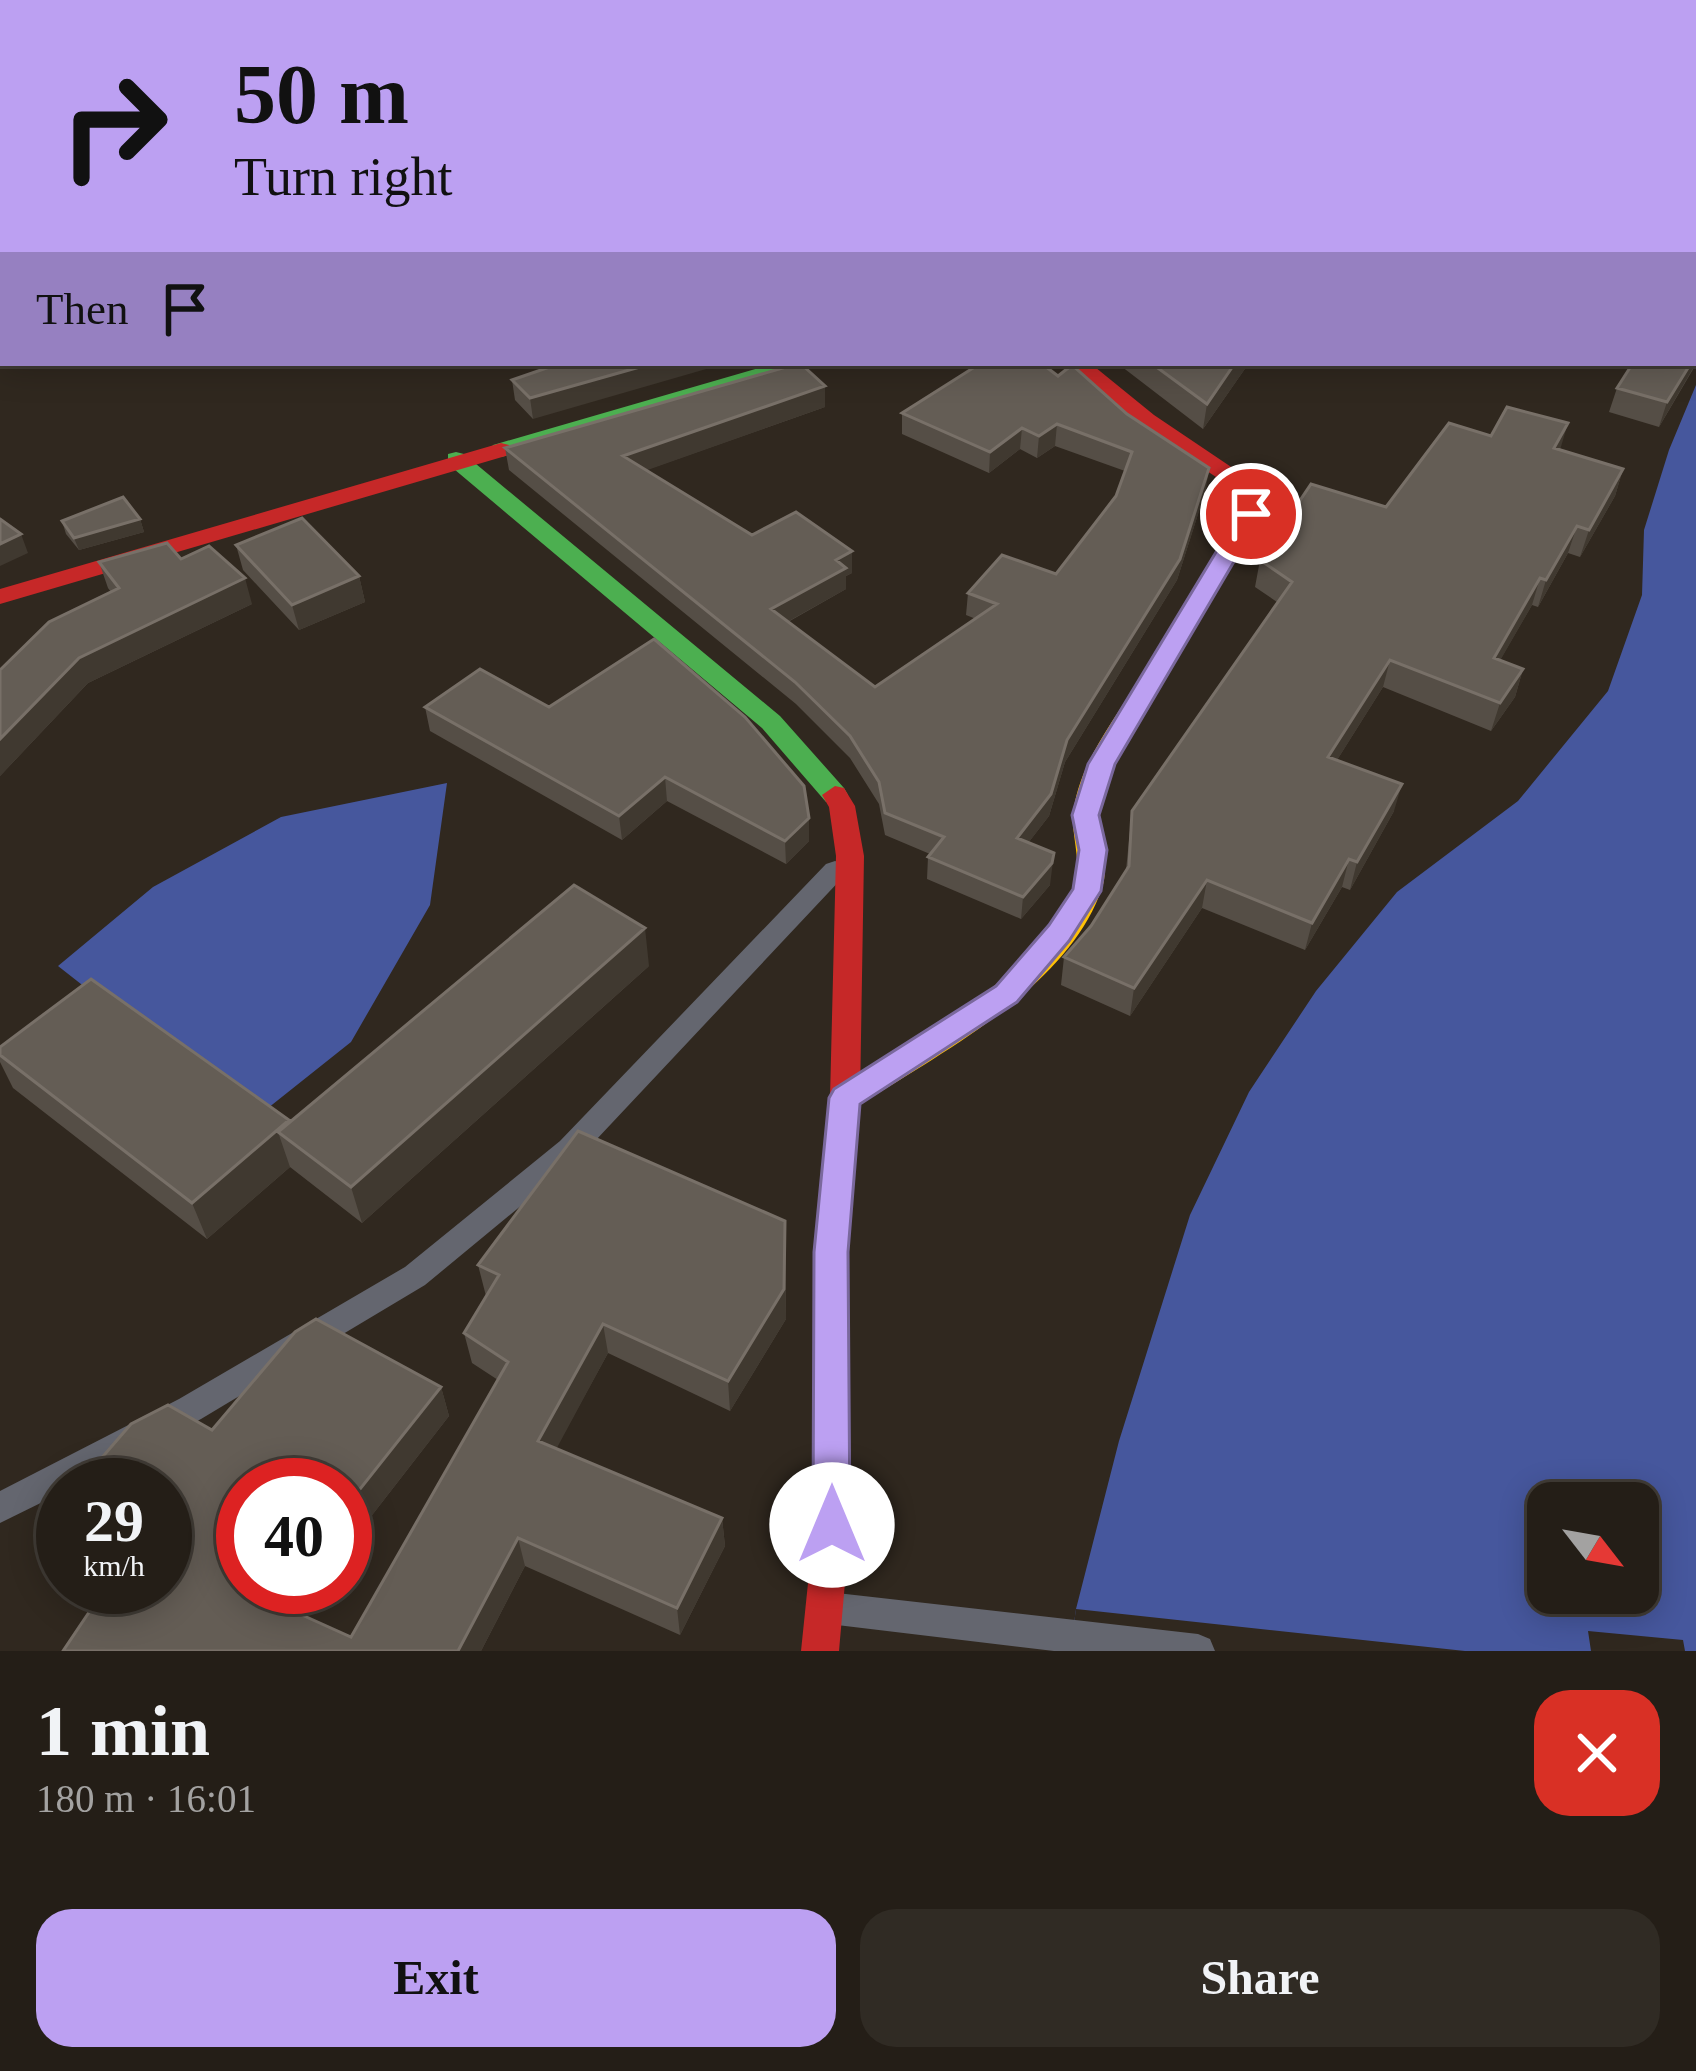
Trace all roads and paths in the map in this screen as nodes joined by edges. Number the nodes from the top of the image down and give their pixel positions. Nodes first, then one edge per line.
1 (787, 366) edge
2 (1081, 366) edge
3 (457, 459) junction
4 (0, 597) edge
5 (850, 856) junction
6 (845, 1098) junction
7 (0, 1508) edge
8 (826, 1608) junction
9 (820, 1651) edge
10 (1198, 1651) edge

1 - 3 street
2 - 6 street
3 - 4 street
3 - 5 street
5 - 6 street
5 - 7 lane
6 - 8 street
8 - 9 street
8 - 10 lane

